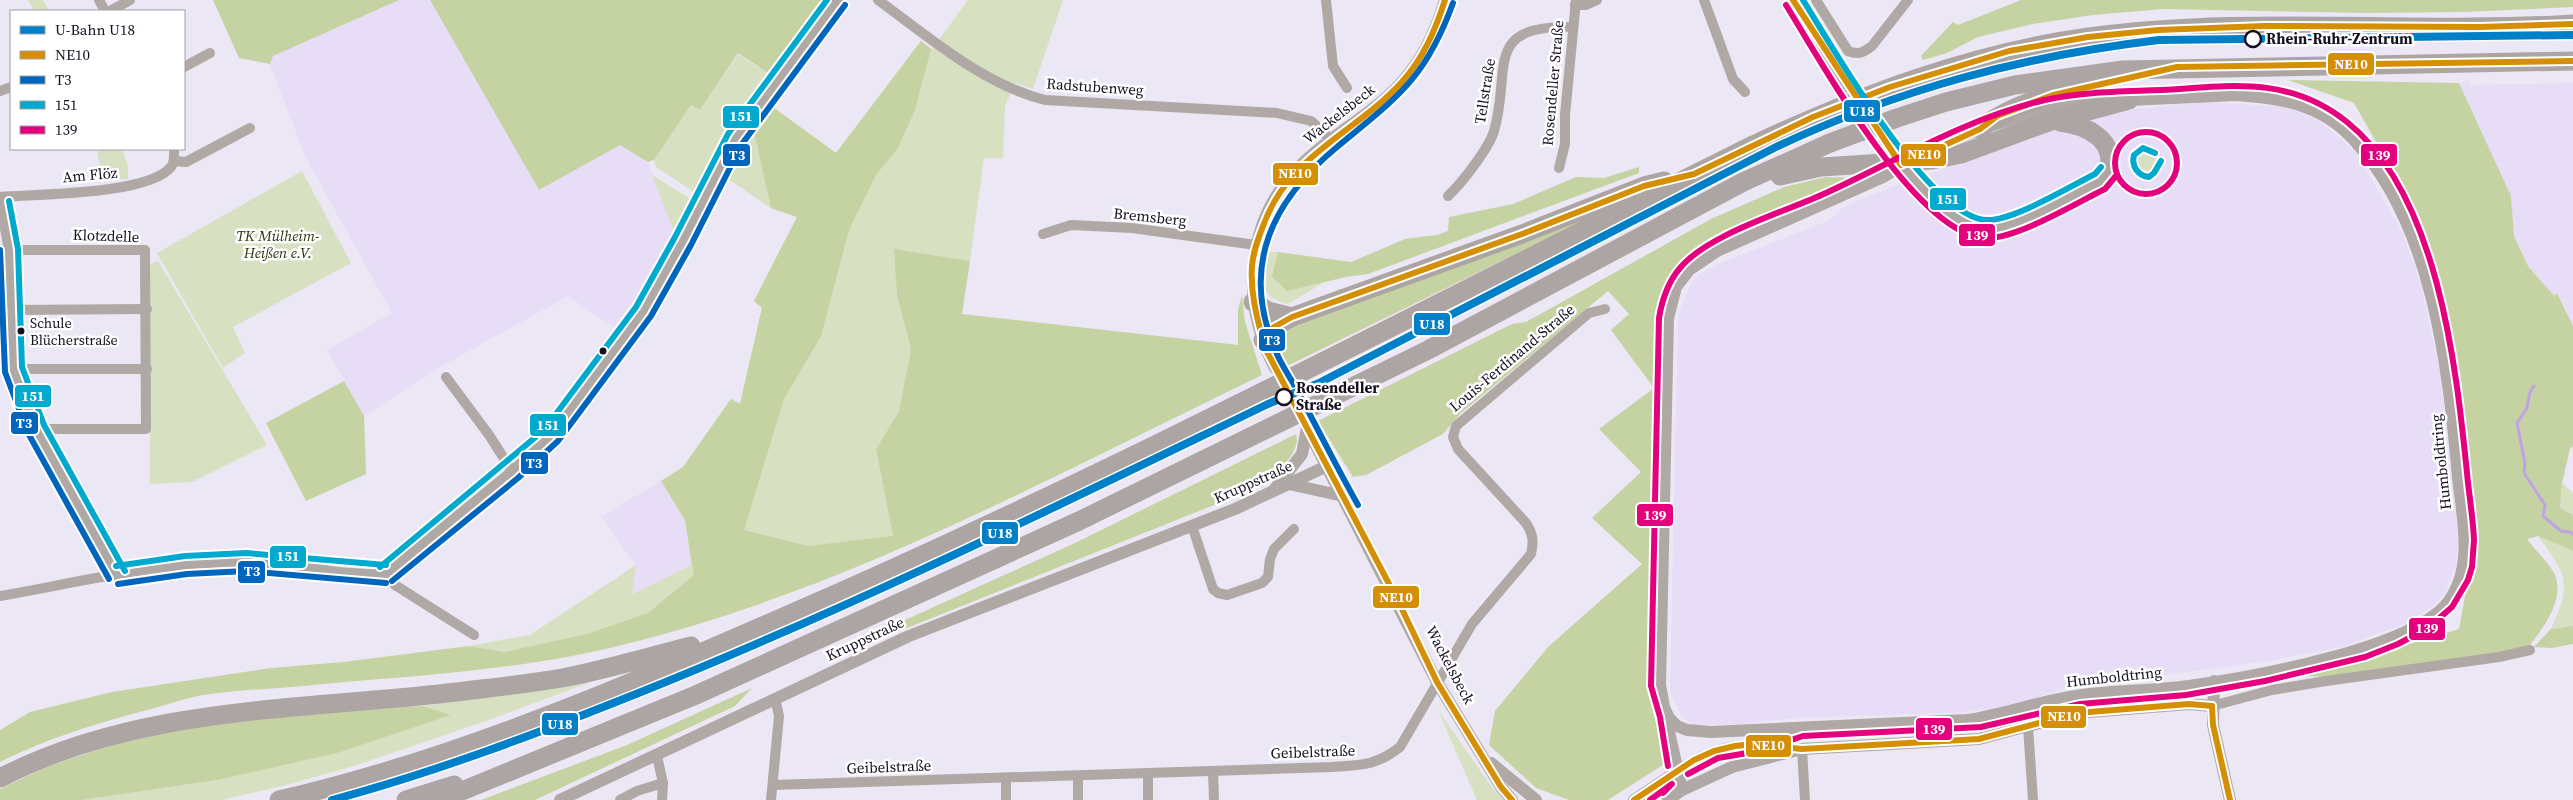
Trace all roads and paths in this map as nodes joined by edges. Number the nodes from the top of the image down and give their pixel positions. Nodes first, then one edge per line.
1 (130, 0) edge
2 (838, 0) edge
3 (878, 0) edge
4 (1326, 0) edge
5 (1445, 0) edge
6 (1598, 0) edge
7 (1704, 0) edge
8 (1793, 0) edge
9 (1816, 0) edge
10 (1908, 0) edge
11 (1575, 2) edge
12 (112, 10) edge
13 (2573, 24) edge
14 (1572, 27) junction
15 (210, 53) dead end
16 (2573, 61) edge
17 (185, 66) edge
18 (2177, 67) junction
19 (1848, 87) tunnel mouth
20 (1347, 88) dead end
21 (1745, 92) dead end
22 (2130, 100) junction
23 (2051, 121) junction
24 (250, 128) dead end
25 (1985, 136) junction
26 (1332, 140) junction
27 (1885, 144) tunnel mouth
28 (174, 150) edge
29 (174, 162) junction
30 (1901, 166) junction
31 (1559, 168) dead end
32 (2108, 172) joint
33 (1694, 174) junction
34 (0, 196) edge
35 (1448, 196) dead end
36 (1708, 201) junction
37 (0, 202) edge
38 (1042, 234) dead end
39 (1256, 245) junction
40 (9, 250) junction
41 (1253, 302) junction
42 (146, 309) junction
43 (1605, 309) dead end
44 (12, 310) junction
45 (1292, 316) junction
46 (1262, 340) junction
47 (1275, 368) tunnel mouth
48 (13, 369) junction
49 (147, 369) junction
50 (446, 377) dead end
51 (36, 429) junction
52 (1327, 466) junction
53 (512, 471) junction
54 (1289, 484) junction
55 (1273, 492) junction
56 (1343, 496) junction
57 (1192, 526) junction
58 (1294, 529) dead end
59 (386, 574) junction
60 (117, 576) junction
61 (0, 596) edge
62 (748, 632) junction
63 (474, 634) dead end
64 (2530, 650) dead end
65 (2214, 681) junction
66 (1438, 682) junction
67 (775, 698) junction
68 (2212, 706) junction
69 (1669, 718) junction
70 (2028, 727) junction
71 (1794, 728) junction
72 (1754, 744) junction
73 (1802, 749) junction
74 (658, 756) junction
75 (1484, 757) junction
76 (532, 762) junction
77 (1678, 770) junction
78 (1213, 771) junction
79 (1148, 774) junction
80 (1078, 776) junction
81 (0, 778) edge
82 (1006, 778) junction
83 (663, 783) junction
84 (774, 785) junction
85 (1682, 790) junction
86 (279, 800) edge
87 (406, 800) edge
88 (440, 800) edge
89 (560, 800) edge
90 (620, 800) edge
91 (662, 800) edge
92 (771, 800) edge
93 (1006, 800) edge
94 (1078, 800) edge
95 (1148, 800) edge
96 (1214, 800) edge
97 (1512, 800) edge
98 (1536, 800) edge
99 (1634, 800) edge
100 (1668, 800) edge
101 (1805, 800) edge
102 (2033, 800) edge
103 (2230, 800) edge

1 - 12 street
2 - 53 street
3 - 26 street, Radstubenweg
4 - 20 street
5 - 26 street, Wackelsbeck
6 - 11 street
7 - 21 street
8 - 19 street
9 - 10 street
11 - 14 street, Rosendeller Straße
13 - 33 highway
14 - 31 street, Rosendeller Straße
14 - 35 street, Tellstraße
15 - 17 street
16 - 18 highway
18 - 25 highway
18 - 36 highway
22 - 23 highway
22 - 25 street, Humboldtring
22 - 65 street, Humboldtring
23 - 25 highway
23 - 32 highway
24 - 29 street, Am Flöz
25 - 30 street, Humboldtring
25 - 36 highway
26 - 39 street, Wackelsbeck
27 - 30 street
28 - 29 street
29 - 34 street, Am Flöz
30 - 32 street
30 - 69 street, Humboldtring
33 - 45 highway
33 - 62 highway
36 - 76 highway
37 - 40 street
38 - 39 street, Bremsberg
39 - 41 street, Wackelsbeck
40 - 42 street, Klotzdelle
40 - 44 street
41 - 45 highway
41 - 46 street, Wackelsbeck
42 - 44 street
42 - 49 street, Klotzdelle
43 - 66 street, Louis-Ferdinand-Straße
44 - 48 street
45 - 46 highway
46 - 47 street, Wackelsbeck
48 - 49 street
48 - 51 street
49 - 51 street, Klotzdelle
50 - 53 street
51 - 60 street
52 - 54 street, Kruppstraße
52 - 55 street, Wackelsbeck
52 - 56 street, Wackelsbeck
53 - 59 street
54 - 55 street, Kruppstraße
54 - 56 street
55 - 57 street, Kruppstraße
56 - 66 street, Wackelsbeck
57 - 58 street
57 - 67 street, Kruppstraße
59 - 60 street
59 - 63 street
60 - 61 street
62 - 81 highway
62 - 86 highway
64 - 68 street
65 - 68 street
65 - 71 street, Humboldtring
66 - 75 street, Wackelsbeck
66 - 78 street, Geibelstraße
67 - 74 street, Kruppstraße
67 - 84 street
68 - 70 street
68 - 103 street
69 - 71 street, Humboldtring
69 - 77 street, Humboldtring
70 - 73 street
70 - 102 street
71 - 72 street, Humboldtring
72 - 73 street
72 - 77 street
73 - 85 street
73 - 101 street
74 - 83 street
74 - 89 street, Kruppstraße
75 - 97 street, Wackelsbeck
75 - 98 street, Wackelsbeck
76 - 87 highway
76 - 88 highway
77 - 85 street, Humboldtring
77 - 99 street
78 - 79 street, Geibelstraße
78 - 96 street
79 - 80 street, Geibelstraße
79 - 95 street
80 - 82 street, Geibelstraße
80 - 94 street
82 - 84 street, Geibelstraße
82 - 93 street
83 - 90 street
83 - 91 street
84 - 92 street
85 - 100 street

